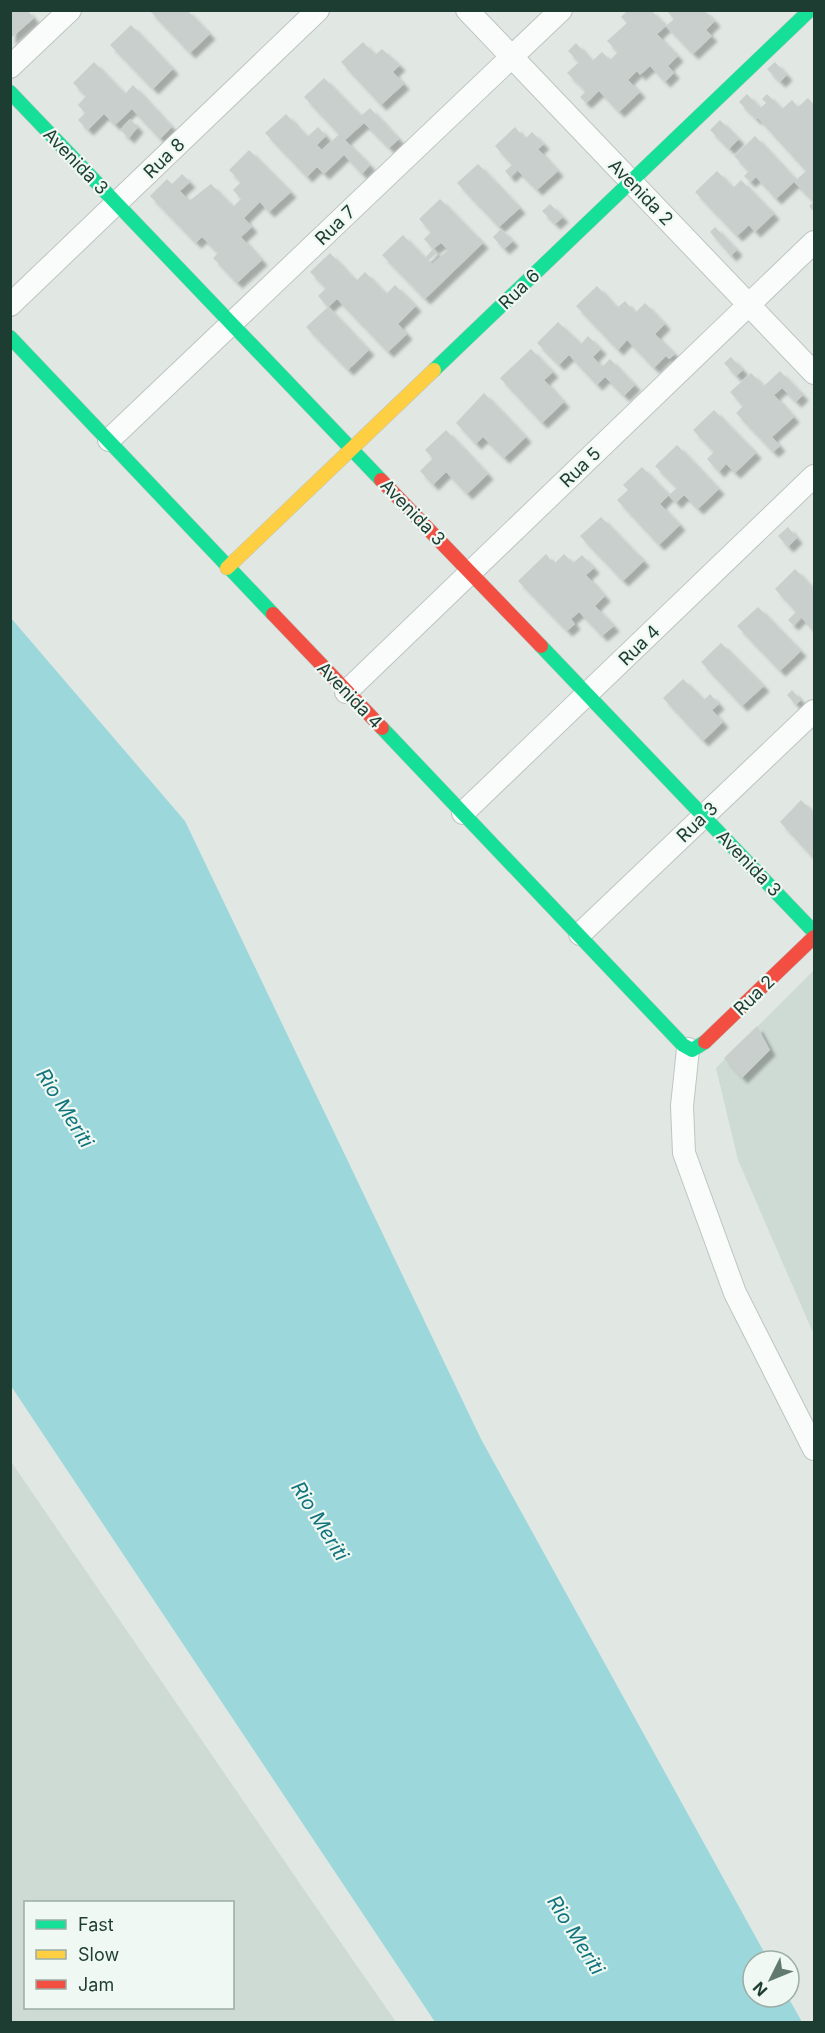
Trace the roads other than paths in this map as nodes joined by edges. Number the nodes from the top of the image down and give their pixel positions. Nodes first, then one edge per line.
1 (70, 10) edge
2 (318, 10) edge
3 (467, 10) edge
4 (561, 10) edge
5 (810, 10) edge
6 (512, 57) junction
7 (10, 67) edge
8 (10, 92) edge
9 (631, 182) junction
10 (117, 203) junction
11 (814, 242) edge
12 (749, 304) junction
13 (10, 305) edge
14 (232, 324) junction
15 (10, 337) edge
16 (814, 373) edge
17 (109, 440) junction
18 (352, 449) junction
19 (814, 476) edge
20 (227, 568) junction
21 (470, 572) junction
22 (346, 692) junction
23 (587, 694) junction
24 (814, 711) edge
25 (463, 813) junction
26 (704, 816) junction
27 (814, 932) edge
28 (580, 934) junction
29 (814, 937) edge
30 (690, 1049) junction
31 (814, 1449) edge

1 - 7 street
2 - 10 street, Rua 8
3 - 6 street, Avenida 2
4 - 6 street, Rua 7
5 - 9 street, Rua 6
6 - 9 street, Avenida 2
6 - 14 street, Rua 7
8 - 10 street, Avenida 3
9 - 12 street, Avenida 2
9 - 18 street, Rua 6
10 - 13 street, Rua 8
10 - 14 street, Avenida 3
11 - 12 street, Rua 5
12 - 16 street, Avenida 2
12 - 21 street, Rua 5
14 - 17 street, Rua 7
14 - 18 street, Avenida 3
15 - 17 street, Avenida 4
17 - 20 street, Avenida 4
18 - 20 street, Rua 6
18 - 21 street, Avenida 3
19 - 23 street, Rua 4
20 - 22 street, Avenida 4
21 - 22 street, Rua 5
21 - 23 street, Avenida 3
22 - 25 street, Avenida 4
23 - 25 street, Rua 4
23 - 26 street, Avenida 3
24 - 26 street, Rua 3
25 - 28 street, Avenida 4
26 - 27 street, Avenida 3
26 - 28 street, Rua 3
28 - 30 street, Avenida 4
29 - 30 street, Rua 2
30 - 31 street

